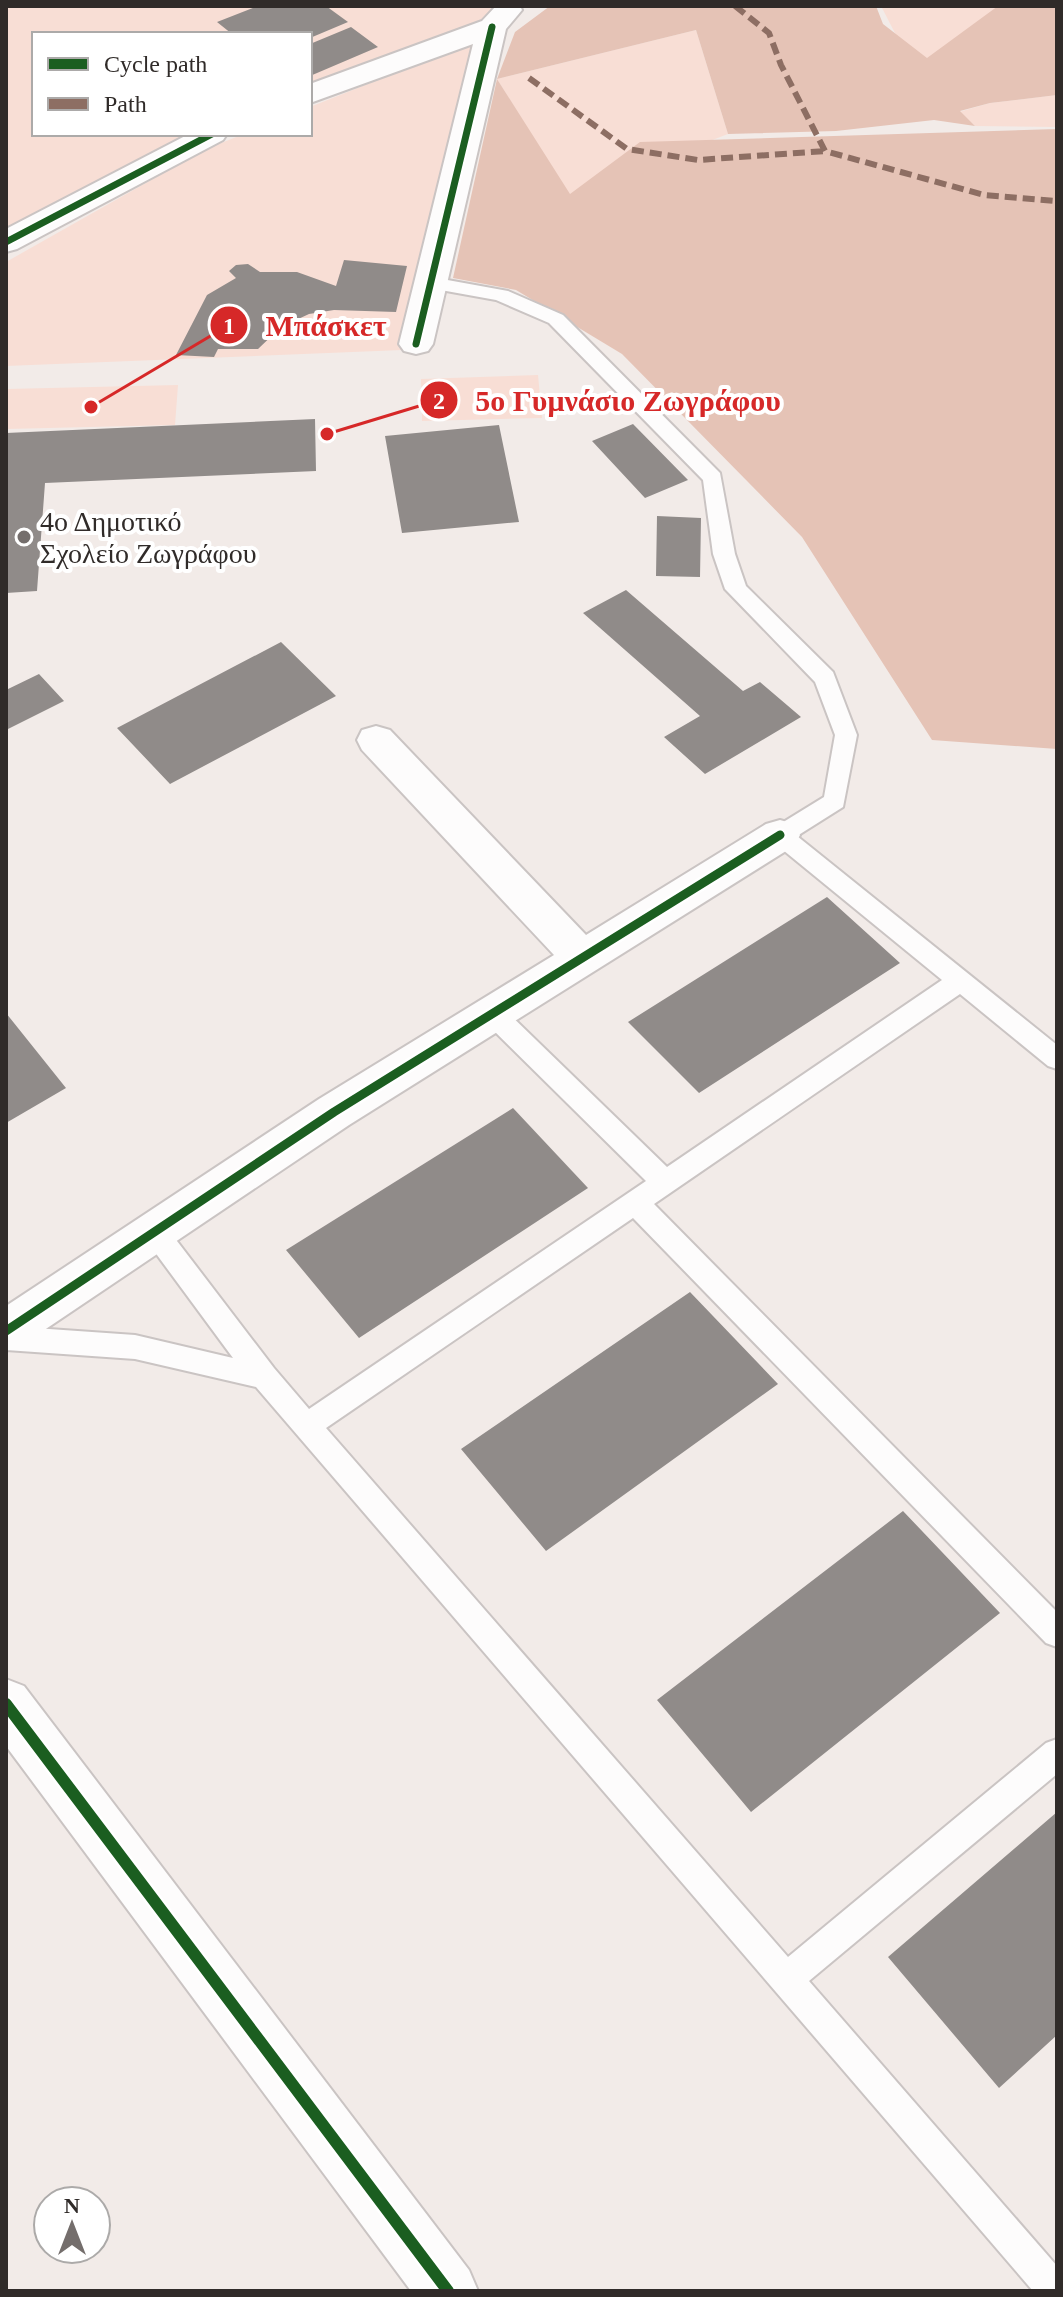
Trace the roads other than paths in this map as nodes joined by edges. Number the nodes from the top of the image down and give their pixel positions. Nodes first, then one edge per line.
1 (502, 16) edge
2 (312, 93) edge
3 (208, 136) edge
4 (6, 242) edge
5 (431, 283) junction
6 (416, 344) dead end
7 (376, 740) dead end
8 (780, 835) junction
9 (582, 957) junction
10 (960, 981) junction
11 (492, 1013) junction
12 (1057, 1059) edge
13 (665, 1182) junction
14 (635, 1202) junction
15 (155, 1232) junction
16 (6, 1331) edge
17 (6, 1338) edge
18 (264, 1377) junction
19 (307, 1426) junction
20 (1057, 1633) edge
21 (6, 1704) edge
22 (1057, 1754) edge
23 (785, 1980) junction
24 (448, 2291) edge
25 (1056, 2291) edge

1 - 2 street
1 - 5 street
3 - 4 street
5 - 6 street
5 - 8 lane
7 - 9 street
8 - 9 street
8 - 10 lane
9 - 11 street
10 - 12 lane
10 - 13 lane
11 - 13 lane
11 - 15 street
13 - 14 lane
14 - 19 lane
14 - 20 lane
15 - 16 street
15 - 18 lane
17 - 18 lane
18 - 19 lane
19 - 23 lane
21 - 24 street
22 - 23 lane
23 - 25 lane

